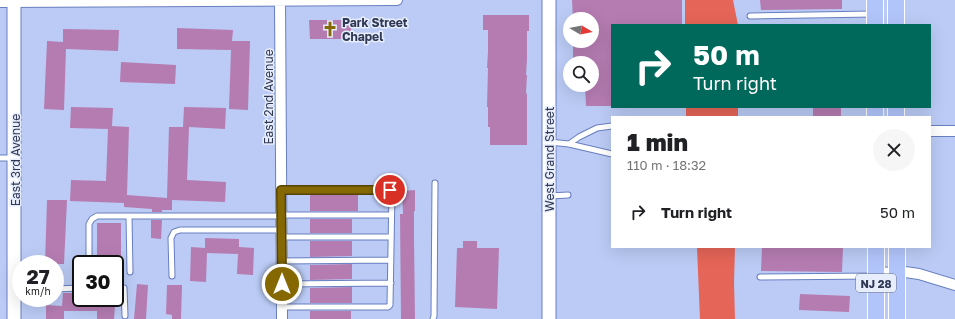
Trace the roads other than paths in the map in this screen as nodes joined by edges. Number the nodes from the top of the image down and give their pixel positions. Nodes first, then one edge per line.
1 (280, 0) edge
2 (397, 0) edge
3 (549, 0) edge
4 (896, 0) edge
5 (14, 1) edge
6 (0, 2) edge
7 (875, 13) edge
8 (750, 16) dead end
9 (896, 24) edge
10 (611, 126) edge
11 (931, 131) edge
12 (955, 131) edge
13 (548, 142) junction
14 (569, 144) junction
15 (611, 154) edge
16 (0, 158) edge
17 (14, 158) junction
18 (435, 183) dead end
19 (281, 192) junction
20 (568, 195) dead end
21 (548, 196) junction
22 (391, 214) junction
23 (130, 216) junction
24 (282, 216) junction
25 (282, 234) junction
26 (391, 237) junction
27 (876, 248) edge
28 (897, 248) edge
29 (17, 255) edge
30 (89, 255) edge
31 (391, 260) junction
32 (282, 261) junction
33 (130, 272) dead end
34 (897, 272) junction
35 (876, 274) junction
36 (172, 276) dead end
37 (760, 277) dead end
38 (391, 283) junction
39 (282, 284) junction
40 (955, 285) edge
41 (124, 288) edge
42 (16, 307) edge
43 (282, 307) junction
44 (125, 316) dead end
45 (14, 319) edge
46 (282, 319) edge
47 (433, 319) edge
48 (549, 319) edge
49 (876, 319) edge
50 (897, 319) edge

1 - 2 street
1 - 5 street
1 - 19 street, East 2nd Avenue
3 - 13 street, West Grand Street
4 - 9 main road
5 - 6 street
5 - 17 street, East 3rd Avenue
7 - 8 lane
10 - 14 lane
11 - 12 street
13 - 14 lane
13 - 21 street, West Grand Street
14 - 15 lane
16 - 17 lane
17 - 29 street, East 3rd Avenue
18 - 47 lane
19 - 22 lane
19 - 24 street, East 2nd Avenue
20 - 21 lane
21 - 48 street, West Grand Street
22 - 24 lane
22 - 26 lane
23 - 24 lane
23 - 30 lane
23 - 33 lane
24 - 25 street, East 2nd Avenue
25 - 26 lane
25 - 32 street, East 2nd Avenue
25 - 36 lane
26 - 31 lane
27 - 35 main road, NJ 28
28 - 34 main road, NJ 28
31 - 32 lane
31 - 38 lane
32 - 39 street, East 2nd Avenue
34 - 35 street
34 - 40 street
34 - 50 main road, NJ 28
35 - 37 lane
35 - 49 main road, NJ 28
38 - 39 lane
38 - 43 lane
39 - 43 street, East 2nd Avenue
41 - 44 lane
42 - 45 street, East 3rd Avenue
43 - 46 street, East 2nd Avenue

